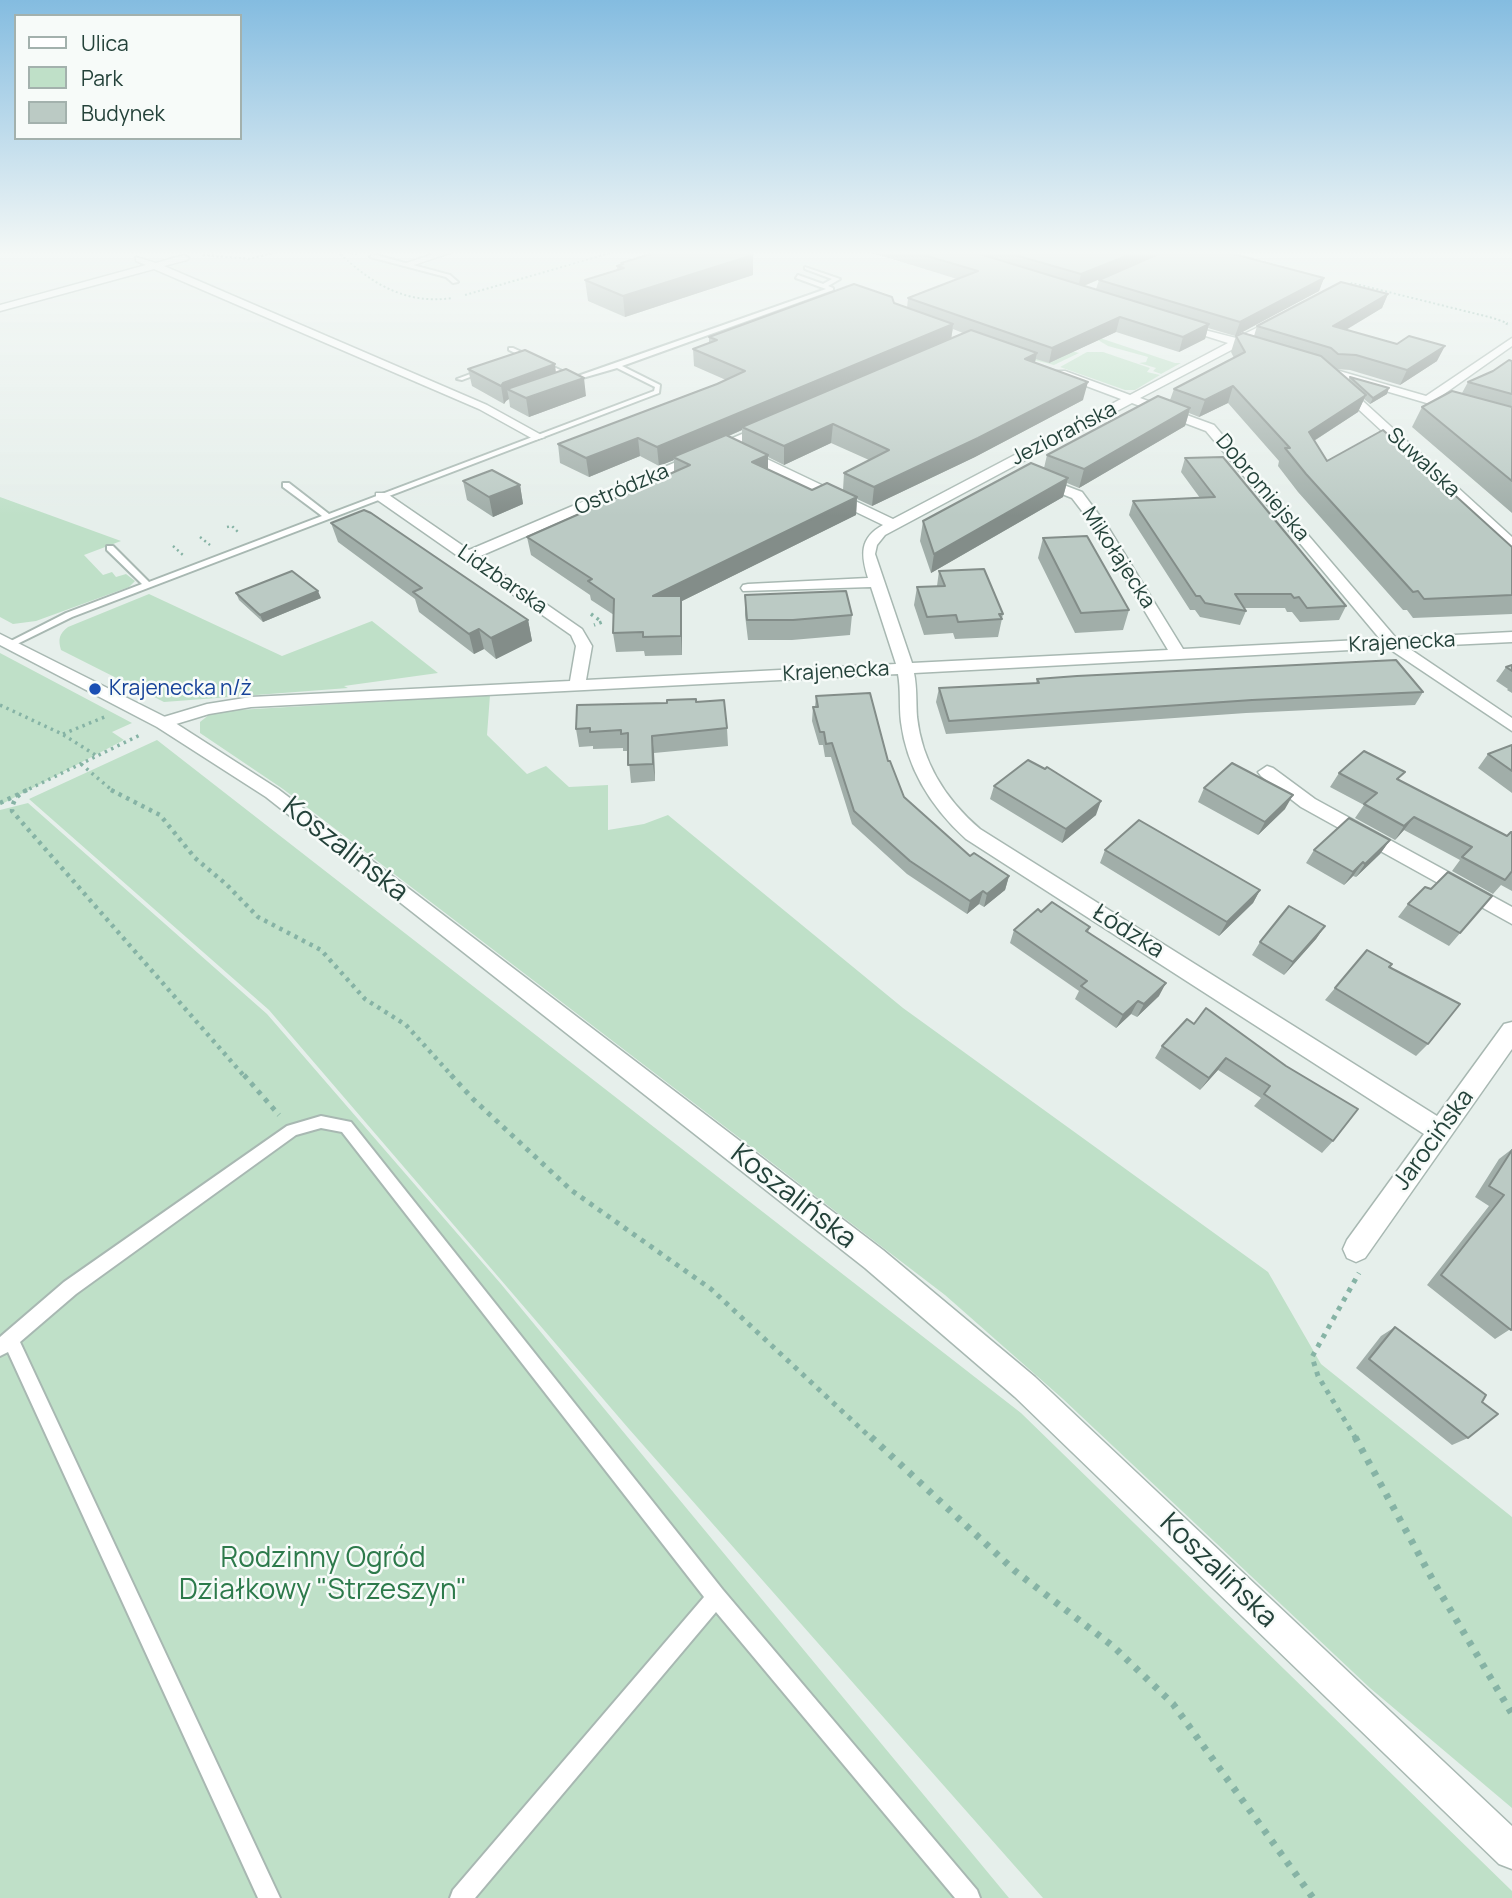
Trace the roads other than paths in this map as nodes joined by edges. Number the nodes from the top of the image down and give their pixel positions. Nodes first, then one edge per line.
1 (325, 340) edge
2 (690, 340) edge
3 (1230, 340) edge
4 (1242, 340) edge
5 (1512, 341) edge
6 (1238, 342) junction
7 (511, 349) dead end
8 (1261, 349) edge
9 (527, 356) junction
10 (518, 359) edge
11 (498, 366) edge
12 (617, 366) junction
13 (1045, 367) edge
14 (1327, 374) junction
15 (1349, 376) junction
16 (460, 379) dead end
17 (573, 380) junction
18 (558, 387) edge
19 (1133, 398) junction
20 (1429, 399) junction
21 (779, 422) edge
22 (1512, 424) edge
23 (539, 437) junction
24 (727, 445) junction
25 (1003, 465) junction
26 (286, 485) dead end
27 (381, 496) junction
28 (327, 516) junction
29 (894, 525) junction
30 (1512, 544) edge
31 (110, 548) dead end
32 (468, 556) junction
33 (877, 582) junction
34 (146, 585) junction
35 (748, 588) dead end
36 (1512, 638) edge
37 (5, 641) edge
38 (1392, 644) junction
39 (1178, 654) junction
40 (905, 668) junction
41 (577, 685) junction
42 (163, 723) junction
43 (1512, 726) edge
44 (1267, 772) dead end
45 (1512, 916) edge
46 (1512, 1031) edge
47 (1440, 1131) junction
48 (1356, 1249) road end
49 (5, 1344) edge
50 (716, 1597) junction
51 (1512, 1851) edge
52 (269, 1898) edge
53 (461, 1898) edge
54 (969, 1898) edge

1 - 23 street
2 - 12 lane
3 - 6 street
4 - 6 street, Jeziorańska
5 - 20 street
6 - 8 street
6 - 19 street, Jeziorańska
7 - 9 lane
9 - 10 lane
9 - 17 lane
11 - 16 lane
12 - 17 lane
12 - 23 lane
13 - 19 street, Dobromiejska
14 - 15 street
14 - 15 street
14 - 30 street, Suwalska
15 - 20 street
17 - 18 lane
19 - 25 street, Jeziorańska
19 - 38 street, Dobromiejska
20 - 22 street
21 - 24 street, Ostródzka
23 - 27 lane
24 - 29 street
24 - 32 street, Ostródzka
25 - 29 street, Jeziorańska
25 - 39 street, Mikołajecka
26 - 28 lane
27 - 28 lane
27 - 32 street, Lidzbarska
28 - 34 lane
29 - 33 street, Jeziorańska
31 - 34 lane
32 - 41 street, Lidzbarska
33 - 35 street
33 - 40 street, Jeziorańska
34 - 37 lane
36 - 38 street, Krajenecka
37 - 42 street, Koszalińska
38 - 39 street, Krajenecka
38 - 43 street, Dobromiejska
39 - 40 street, Krajenecka
40 - 41 street, Krajenecka
40 - 47 street, Łódzka
41 - 42 street, Krajenecka
42 - 51 street, Koszalińska
44 - 45 street
46 - 47 street, Jarocińska
47 - 48 street, Jarocińska
49 - 50 lane
49 - 52 lane
50 - 53 lane
50 - 54 lane

